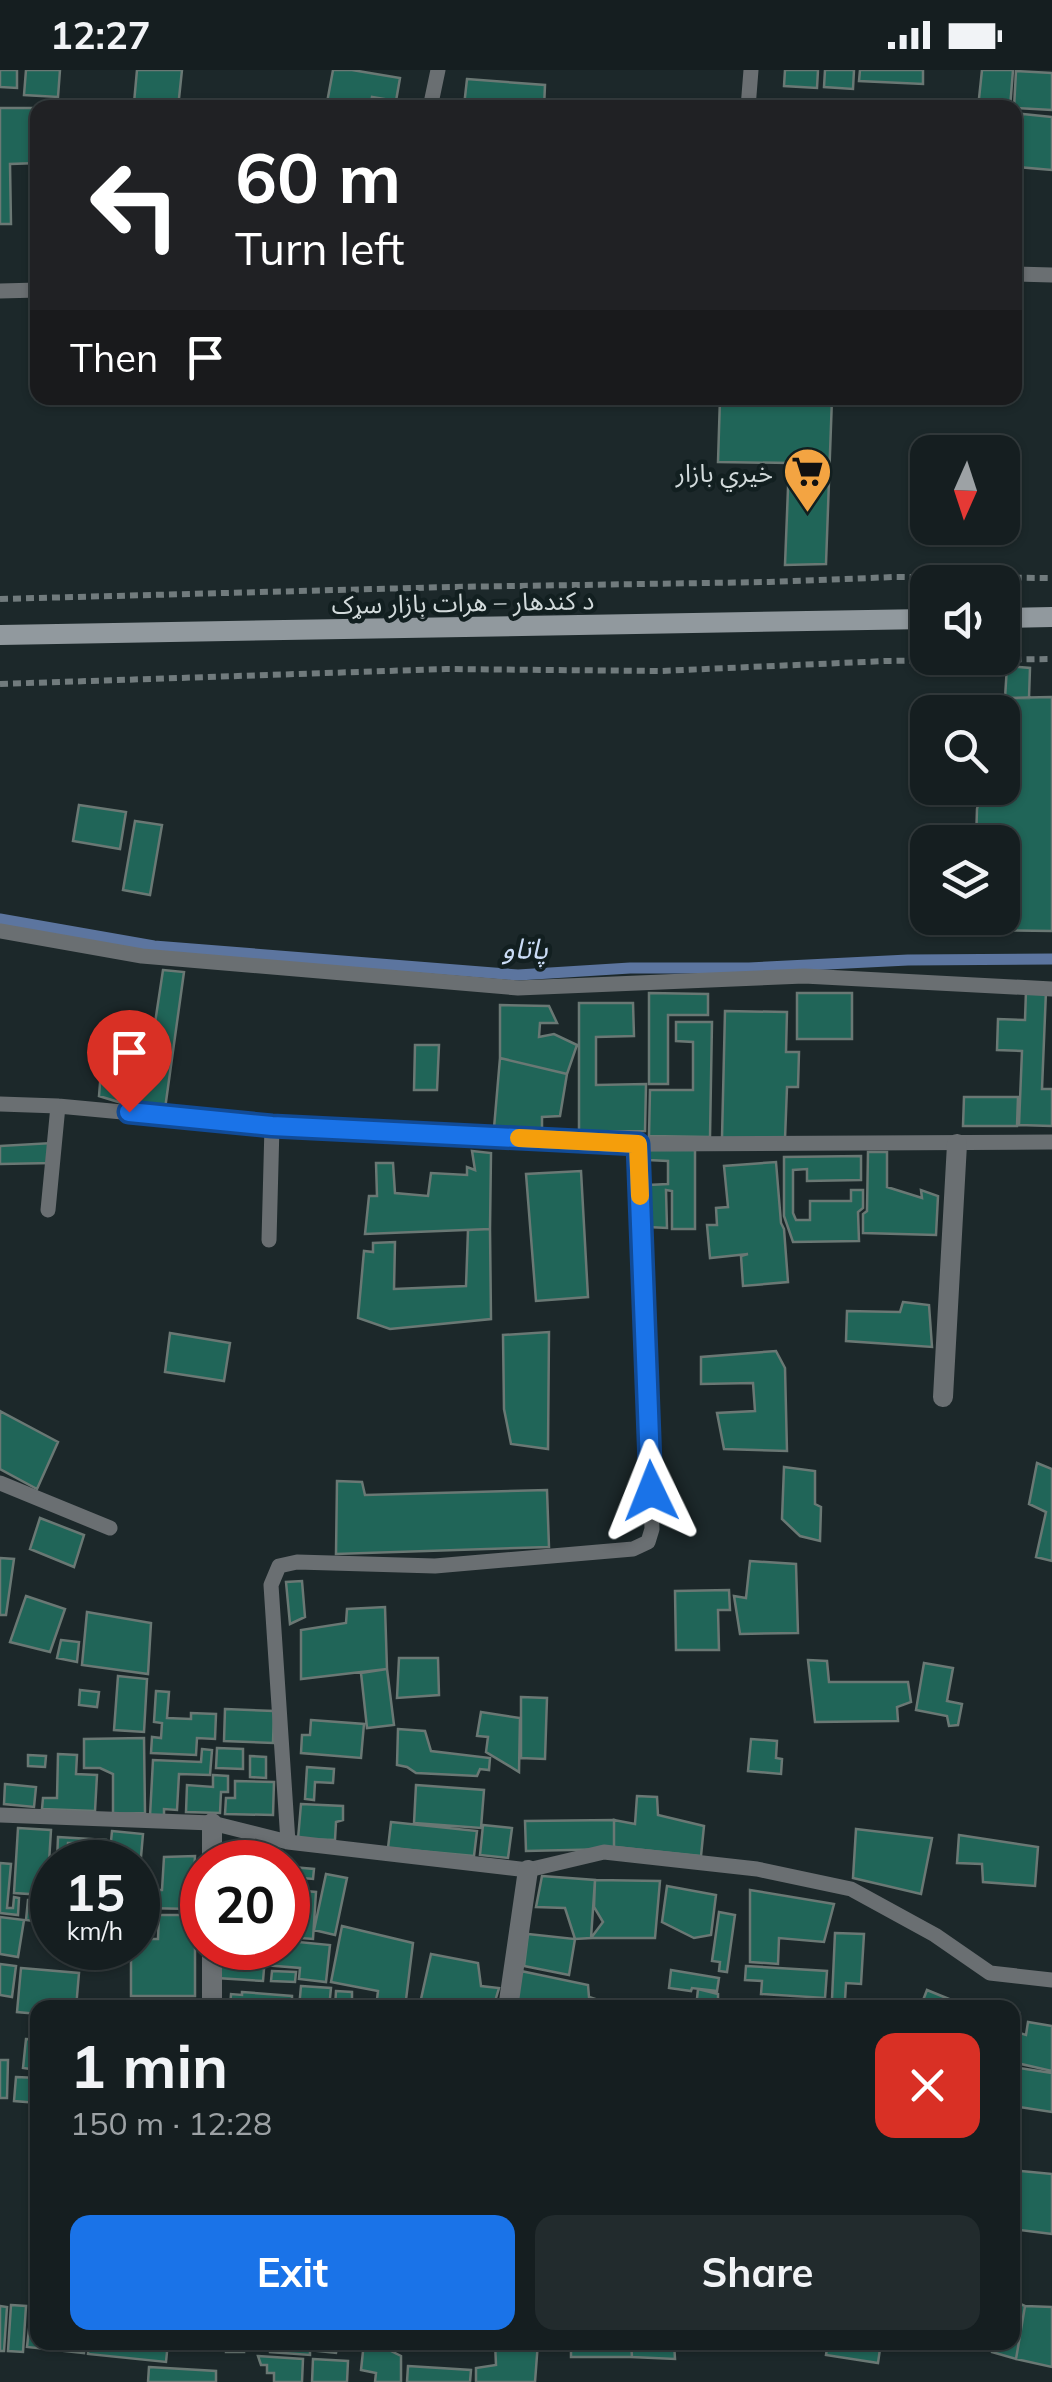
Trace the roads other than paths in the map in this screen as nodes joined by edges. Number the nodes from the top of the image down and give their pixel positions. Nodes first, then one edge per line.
1 (438, 70) edge
2 (751, 70) edge
3 (432, 100) edge
4 (749, 100) edge
5 (1022, 274) edge
6 (1052, 276) edge
7 (30, 290) edge
8 (0, 292) edge
9 (1052, 617) edge
10 (1020, 618) edge
11 (910, 619) edge
12 (0, 635) edge
13 (0, 931) edge
14 (1052, 989) edge
15 (0, 1104) edge
16 (58, 1106) junction
17 (272, 1126) junction
18 (1052, 1142) edge
19 (638, 1144) junction
20 (957, 1144) junction
21 (48, 1210) dead end
22 (269, 1240) dead end
23 (944, 1397) dead end
24 (0, 1483) edge
25 (110, 1528) dead end
26 (0, 1815) edge
27 (212, 1823) junction
28 (212, 1840) edge
29 (280, 1840) edge
30 (288, 1840) edge
31 (310, 1845) edge
32 (528, 1870) junction
33 (212, 1970) edge
34 (1052, 1980) edge
35 (212, 2000) edge
36 (509, 2000) edge

1 - 3 lane
2 - 4 lane
5 - 6 lane
7 - 8 lane
9 - 10 main road
11 - 12 main road, د کندهار – هرات بازار سړک
13 - 14 lane
15 - 16 lane
16 - 17 lane
16 - 21 lane
17 - 19 lane
17 - 22 lane
18 - 20 lane
19 - 20 lane
19 - 30 lane
20 - 23 street
24 - 25 lane
26 - 27 lane
27 - 28 street
27 - 29 lane
31 - 32 lane
32 - 34 lane
32 - 36 street
33 - 35 street

